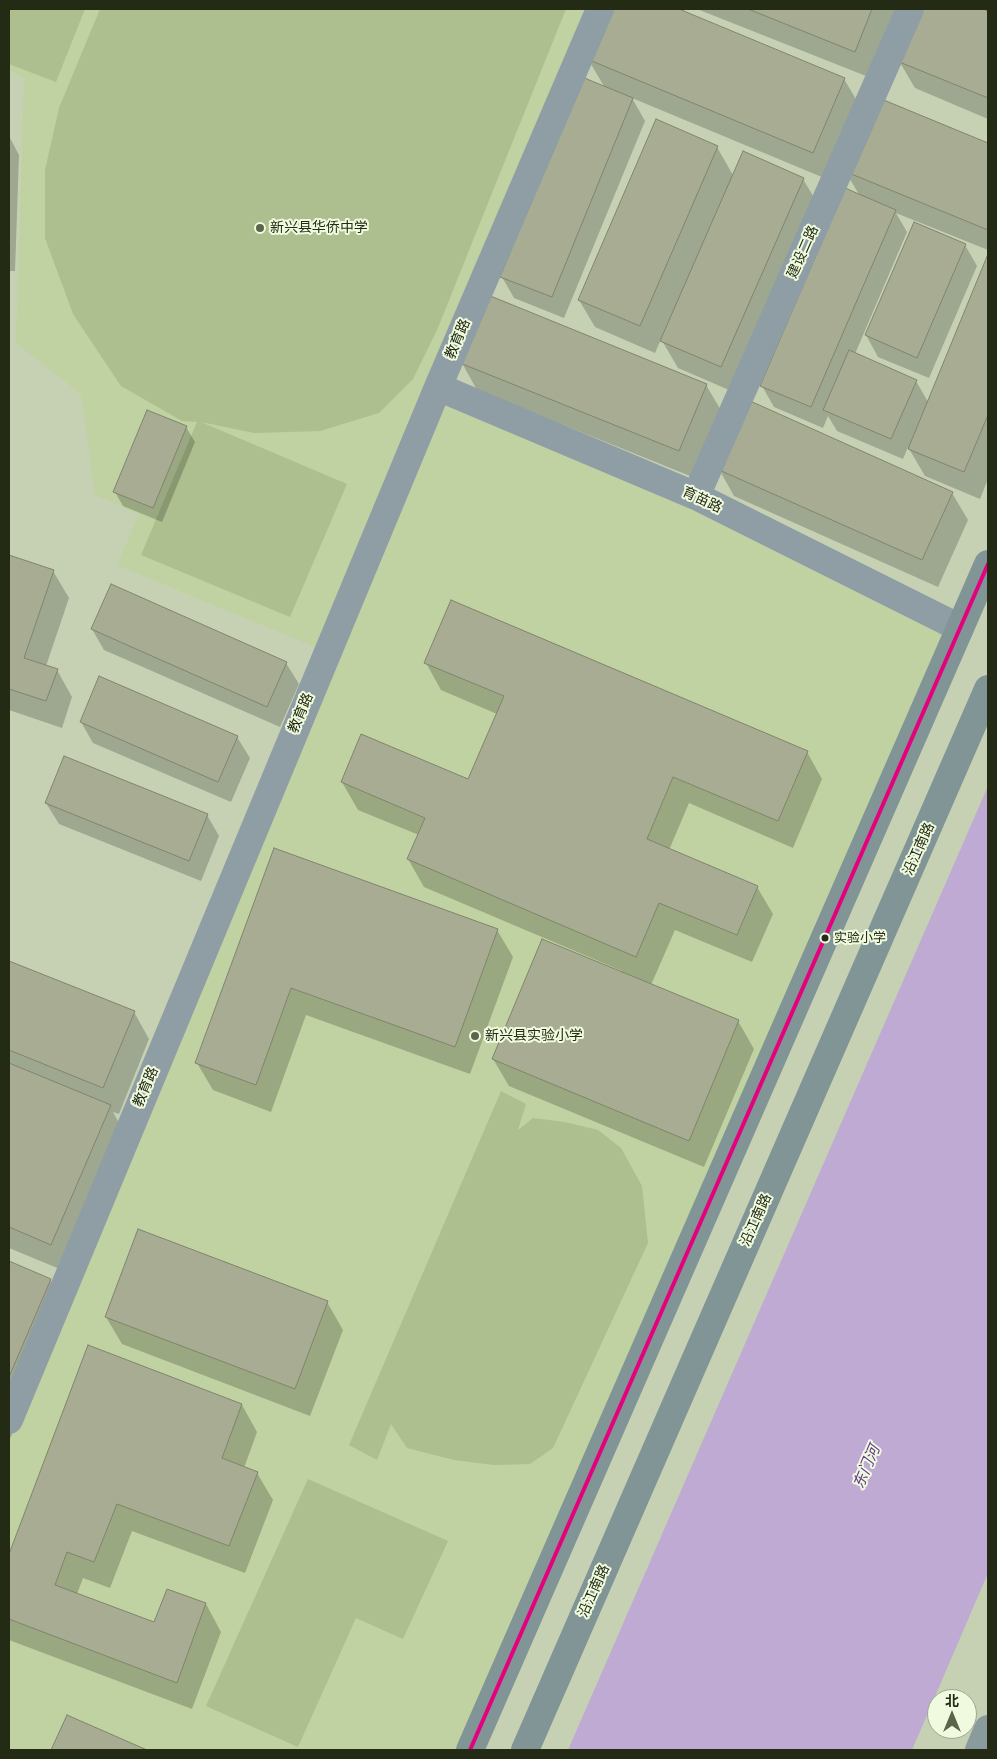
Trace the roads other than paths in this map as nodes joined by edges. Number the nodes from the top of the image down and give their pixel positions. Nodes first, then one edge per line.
1 (600, 9) edge
2 (910, 9) edge
3 (438, 387) junction
4 (696, 496) junction
5 (988, 564) edge
6 (960, 628) junction
7 (988, 689) edge
8 (9, 1420) edge
9 (988, 1729) edge
10 (470, 1750) edge
11 (525, 1750) edge
12 (979, 1750) edge

1 - 3 street, 教育路
2 - 4 street, 建设二路
3 - 4 street, 育苗路
3 - 8 street, 教育路
4 - 6 street, 育苗路
5 - 6 main road
6 - 10 main road
7 - 11 main road, 沿江南路
9 - 12 main road

